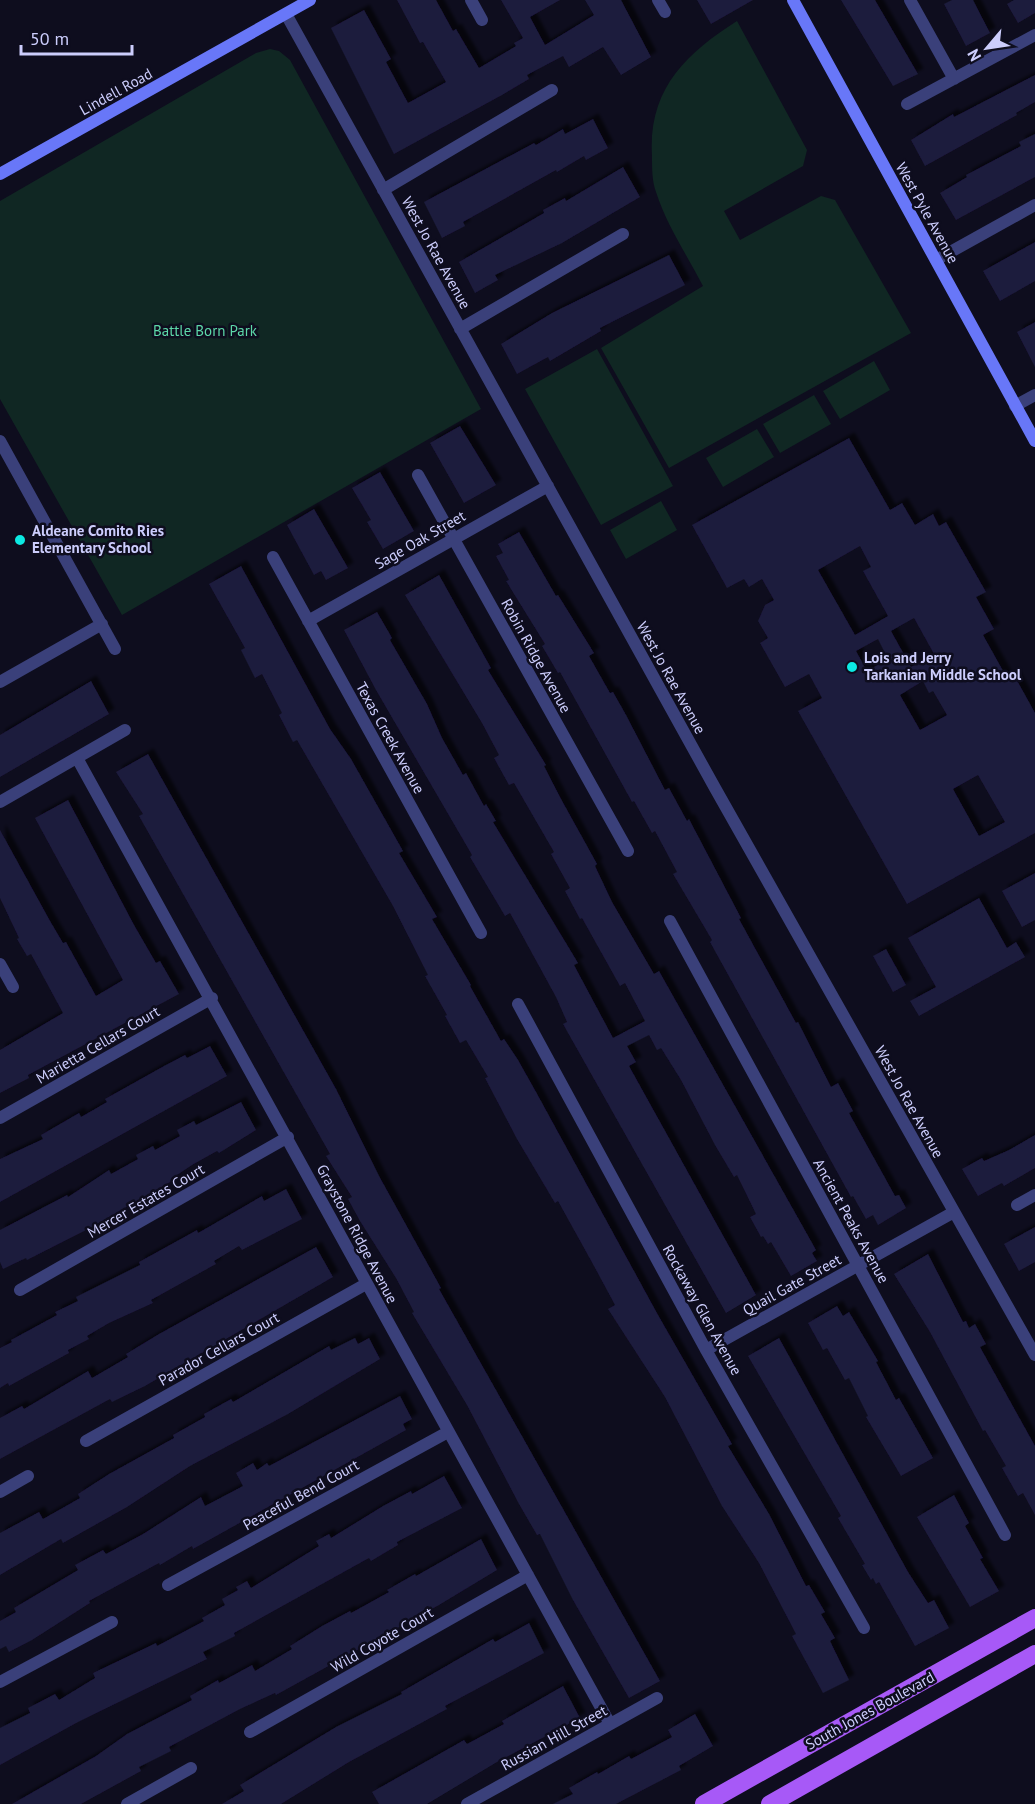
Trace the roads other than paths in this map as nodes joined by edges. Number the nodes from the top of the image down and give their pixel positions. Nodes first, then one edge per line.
1 (310, 0) edge
2 (471, 0) edge
3 (658, 0) edge
4 (793, 0) edge
5 (910, 0) edge
6 (665, 12) dead end
7 (286, 14) junction
8 (482, 20) dead end
9 (1035, 35) edge
10 (954, 79) junction
11 (552, 90) dead end
12 (907, 104) dead end
13 (0, 174) edge
14 (383, 190) junction
15 (1035, 205) edge
16 (623, 234) dead end
17 (936, 260) junction
18 (460, 329) junction
19 (1035, 395) edge
20 (1015, 406) junction
21 (0, 441) edge
22 (1035, 441) edge
23 (418, 476) dead end
24 (548, 486) junction
25 (453, 539) junction
26 (273, 557) dead end
27 (309, 621) junction
28 (102, 624) junction
29 (115, 649) dead end
30 (0, 682) edge
31 (125, 730) dead end
32 (77, 758) junction
33 (0, 802) edge
34 (628, 851) dead end
35 (670, 921) dead end
36 (481, 933) dead end
37 (0, 964) edge
38 (13, 987) dead end
39 (212, 998) junction
40 (518, 1004) dead end
41 (0, 1118) edge
42 (288, 1137) junction
43 (1035, 1195) edge
44 (1017, 1205) dead end
45 (954, 1212) junction
46 (858, 1266) junction
47 (366, 1284) junction
48 (20, 1290) dead end
49 (706, 1350) junction
50 (1035, 1355) edge
51 (448, 1432) junction
52 (86, 1441) dead end
53 (28, 1476) dead end
54 (0, 1492) edge
55 (1005, 1535) dead end
56 (528, 1575) junction
57 (168, 1585) dead end
58 (1035, 1618) edge
59 (112, 1622) dead end
60 (864, 1628) dead end
61 (1035, 1654) edge
62 (0, 1682) edge
63 (657, 1698) dead end
64 (610, 1724) junction
65 (250, 1732) dead end
66 (191, 1768) dead end
67 (127, 1804) edge
68 (467, 1804) edge
69 (704, 1804) edge
70 (770, 1804) edge

1 - 7 street, Lindell Road
2 - 8 street
3 - 6 street
4 - 17 street, West Pyle Avenue
5 - 10 street
7 - 13 street, Lindell Road
7 - 14 street, West Jo Rae Avenue
9 - 10 street
10 - 12 street
11 - 14 street
14 - 18 street, West Jo Rae Avenue
15 - 17 street
16 - 18 street
17 - 20 street, West Pyle Avenue
18 - 24 street, West Jo Rae Avenue
19 - 20 street
20 - 22 street, West Pyle Avenue
21 - 28 street
23 - 25 street, Robin Ridge Avenue
24 - 25 street, Sage Oak Street
24 - 45 street, West Jo Rae Avenue
25 - 27 street, Sage Oak Street
25 - 34 street, Robin Ridge Avenue
26 - 27 street, Texas Creek Avenue
27 - 36 street, Texas Creek Avenue
28 - 29 street
28 - 30 street
31 - 32 street
32 - 33 street
32 - 39 street, Graystone Ridge Avenue
35 - 46 street, Ancient Peaks Avenue
37 - 38 street
39 - 41 street, Marietta Cellars Court
39 - 42 street, Graystone Ridge Avenue
40 - 49 street, Rockaway Glen Avenue
42 - 47 street, Graystone Ridge Avenue
42 - 48 street, Mercer Estates Court
43 - 44 street
45 - 46 street, Quail Gate Street
45 - 50 street, West Jo Rae Avenue
46 - 49 street, Quail Gate Street
46 - 55 street, Ancient Peaks Avenue
47 - 51 street, Graystone Ridge Avenue
47 - 52 street, Parador Cellars Court
49 - 60 street, Rockaway Glen Avenue
51 - 56 street, Graystone Ridge Avenue
51 - 57 street, Peaceful Bend Court
53 - 54 street
56 - 64 street, Graystone Ridge Avenue
56 - 65 street, Wild Coyote Court
58 - 69 main road, South Jones Boulevard
59 - 62 street
61 - 70 main road, South Jones Boulevard
63 - 64 street, Russian Hill Street
64 - 68 street, Russian Hill Street
66 - 67 street

